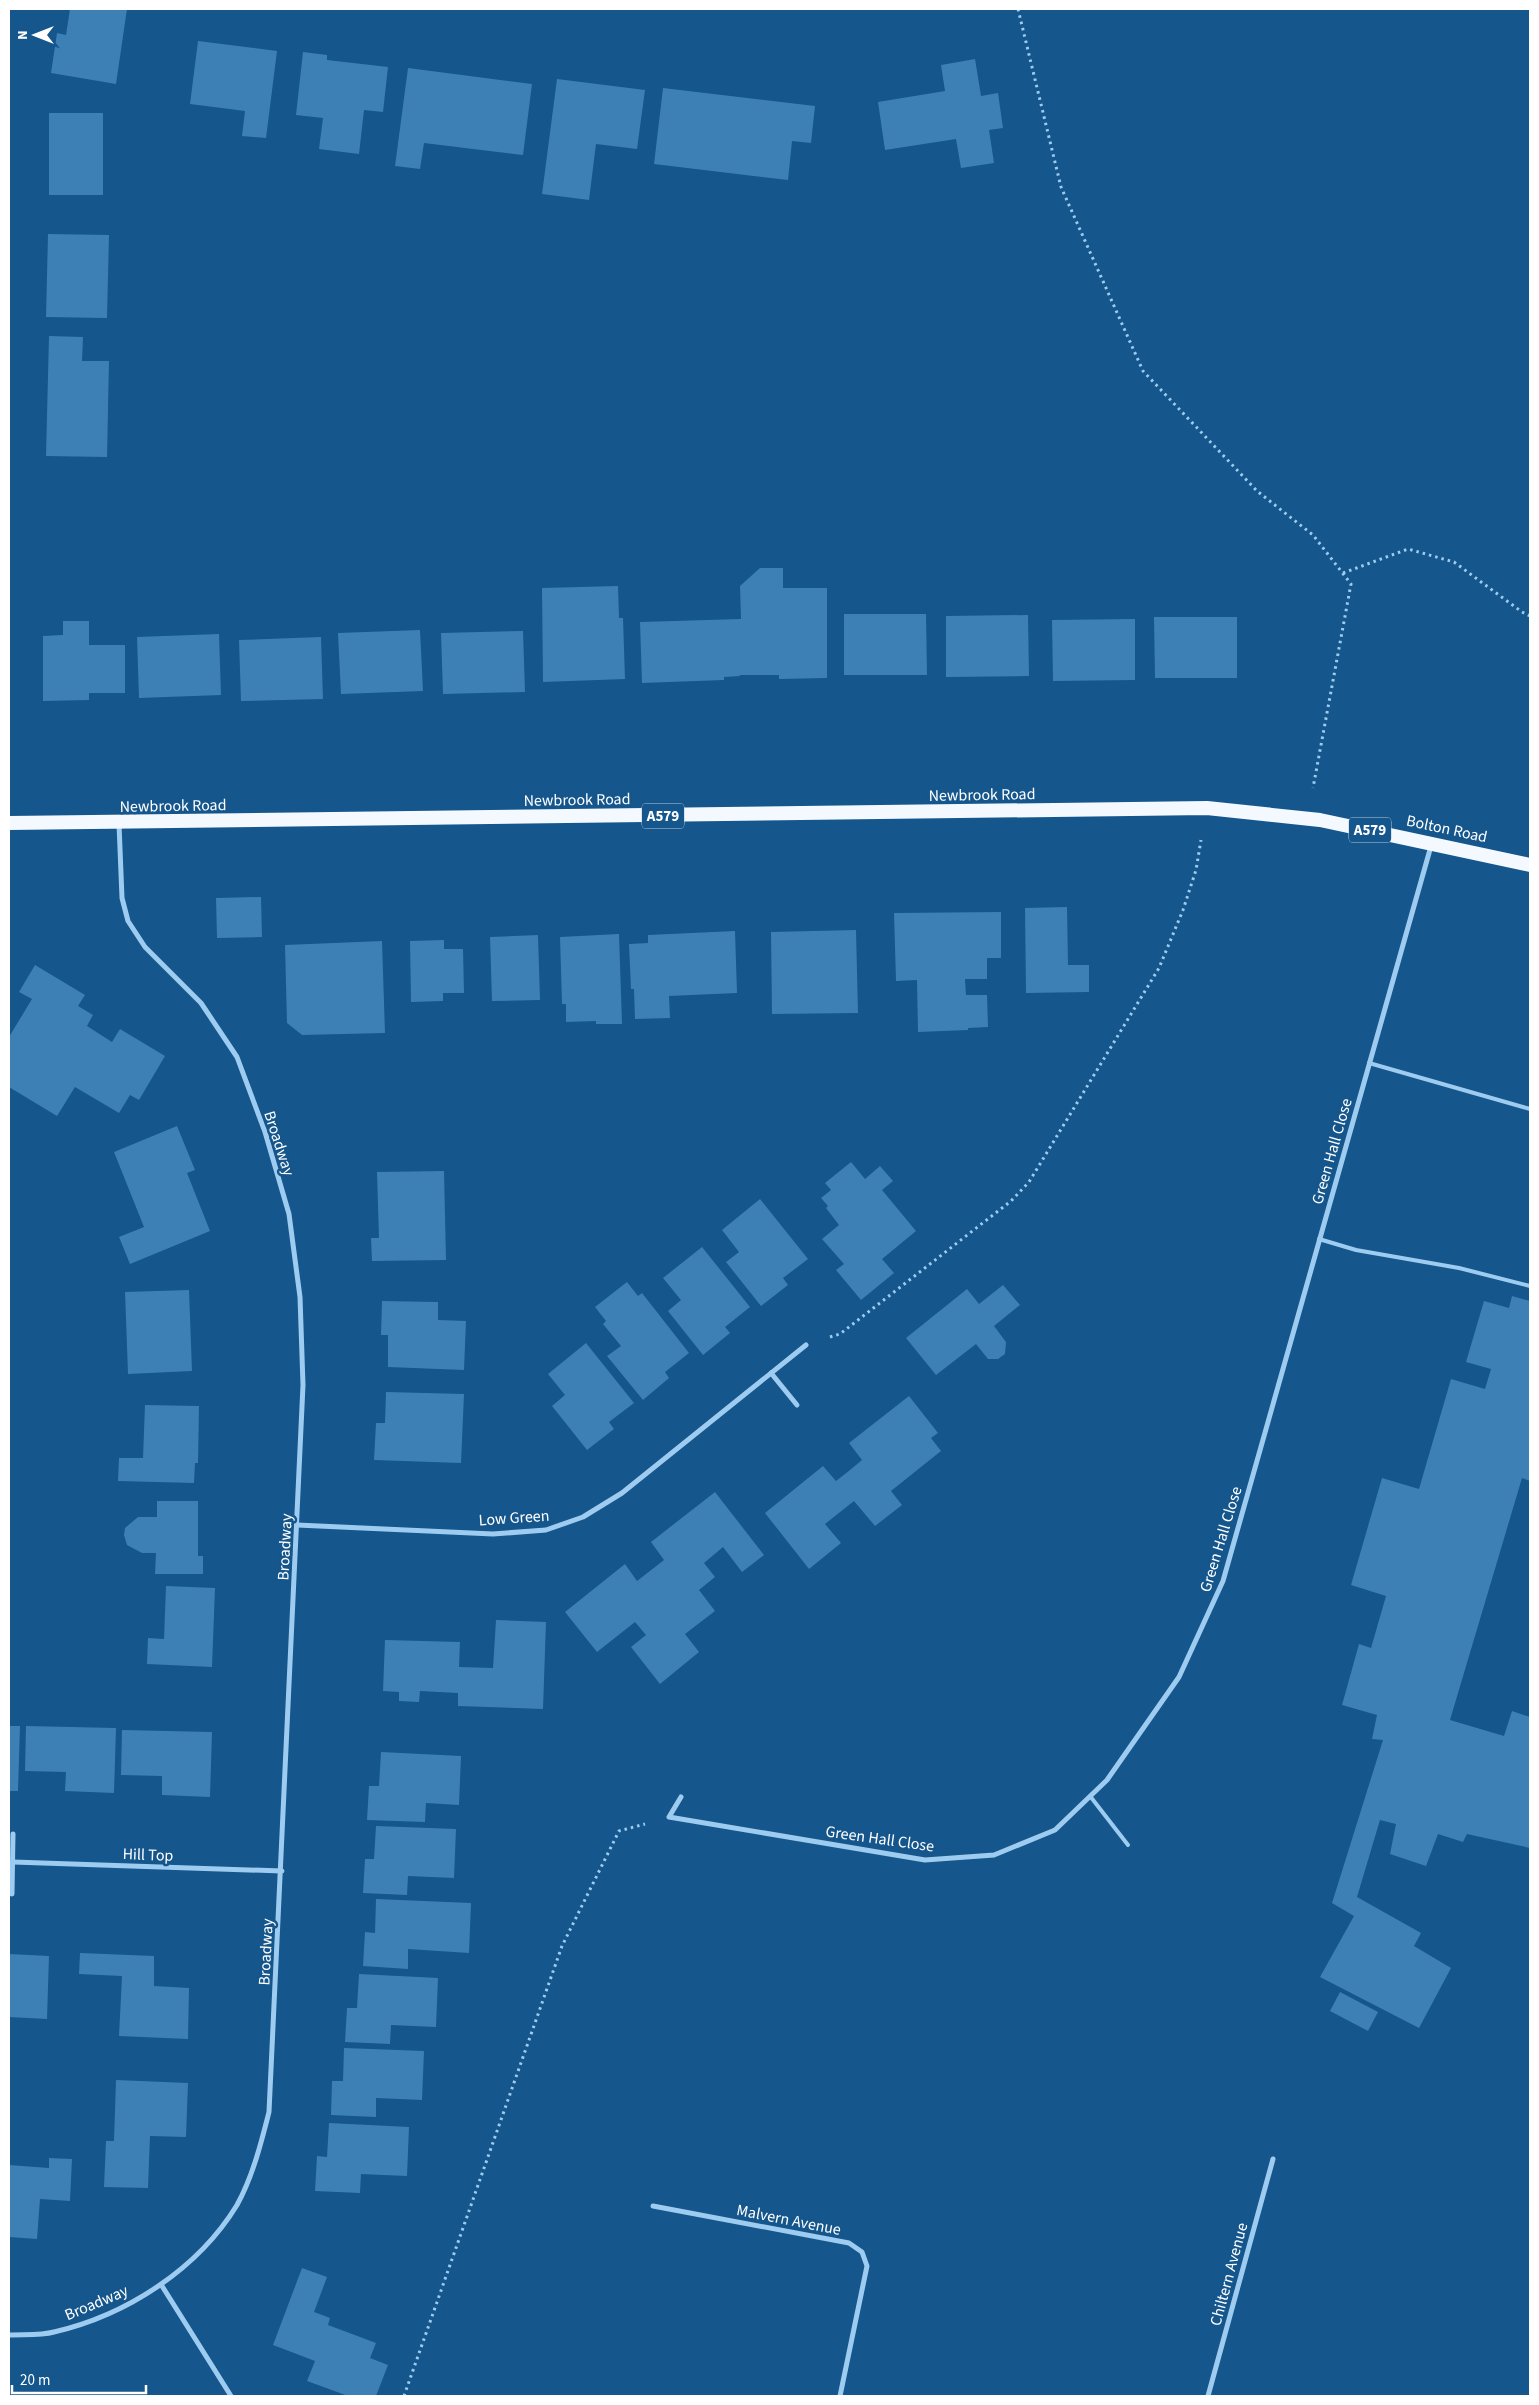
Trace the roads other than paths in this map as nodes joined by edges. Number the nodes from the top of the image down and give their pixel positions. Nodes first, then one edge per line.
1 (1207, 808) joint
2 (9, 823) edge
3 (119, 823) junction
4 (1432, 842) junction
5 (1530, 865) edge
6 (1369, 1063) junction
7 (1530, 1109) edge
8 (1319, 1239) junction
9 (1530, 1286) edge
10 (806, 1345) road end
11 (772, 1373) junction
12 (797, 1406) dead end
13 (297, 1525) junction
14 (1090, 1796) junction
15 (680, 1797) dead end
16 (14, 1834) dead end
17 (1128, 1845) dead end
18 (13, 1862) junction
19 (282, 1871) junction
20 (12, 1894) dead end
21 (1273, 2159) dead end
22 (653, 2206) dead end
23 (162, 2286) junction
24 (9, 2335) edge
25 (231, 2396) edge
26 (840, 2396) edge
27 (1208, 2396) edge

1 - 3 highway, Newbrook Road / A579
1 - 4 highway, Bolton Road / A579
2 - 3 highway, Newbrook Road / A579
3 - 13 street, Broadway
4 - 5 highway, Bolton Road / A579
4 - 6 street, Green Hall Close
6 - 7 lane
6 - 8 street, Green Hall Close
8 - 9 lane
8 - 14 street, Green Hall Close
10 - 11 street, Low Green
11 - 12 street
11 - 13 street, Low Green
13 - 19 street, Broadway
14 - 15 street, Green Hall Close
14 - 17 lane
16 - 18 street
18 - 19 street, Hill Top
18 - 20 street
19 - 23 street, Broadway
21 - 27 street, Chiltern Avenue
22 - 26 street, Malvern Avenue
23 - 24 street, Broadway
23 - 25 street

